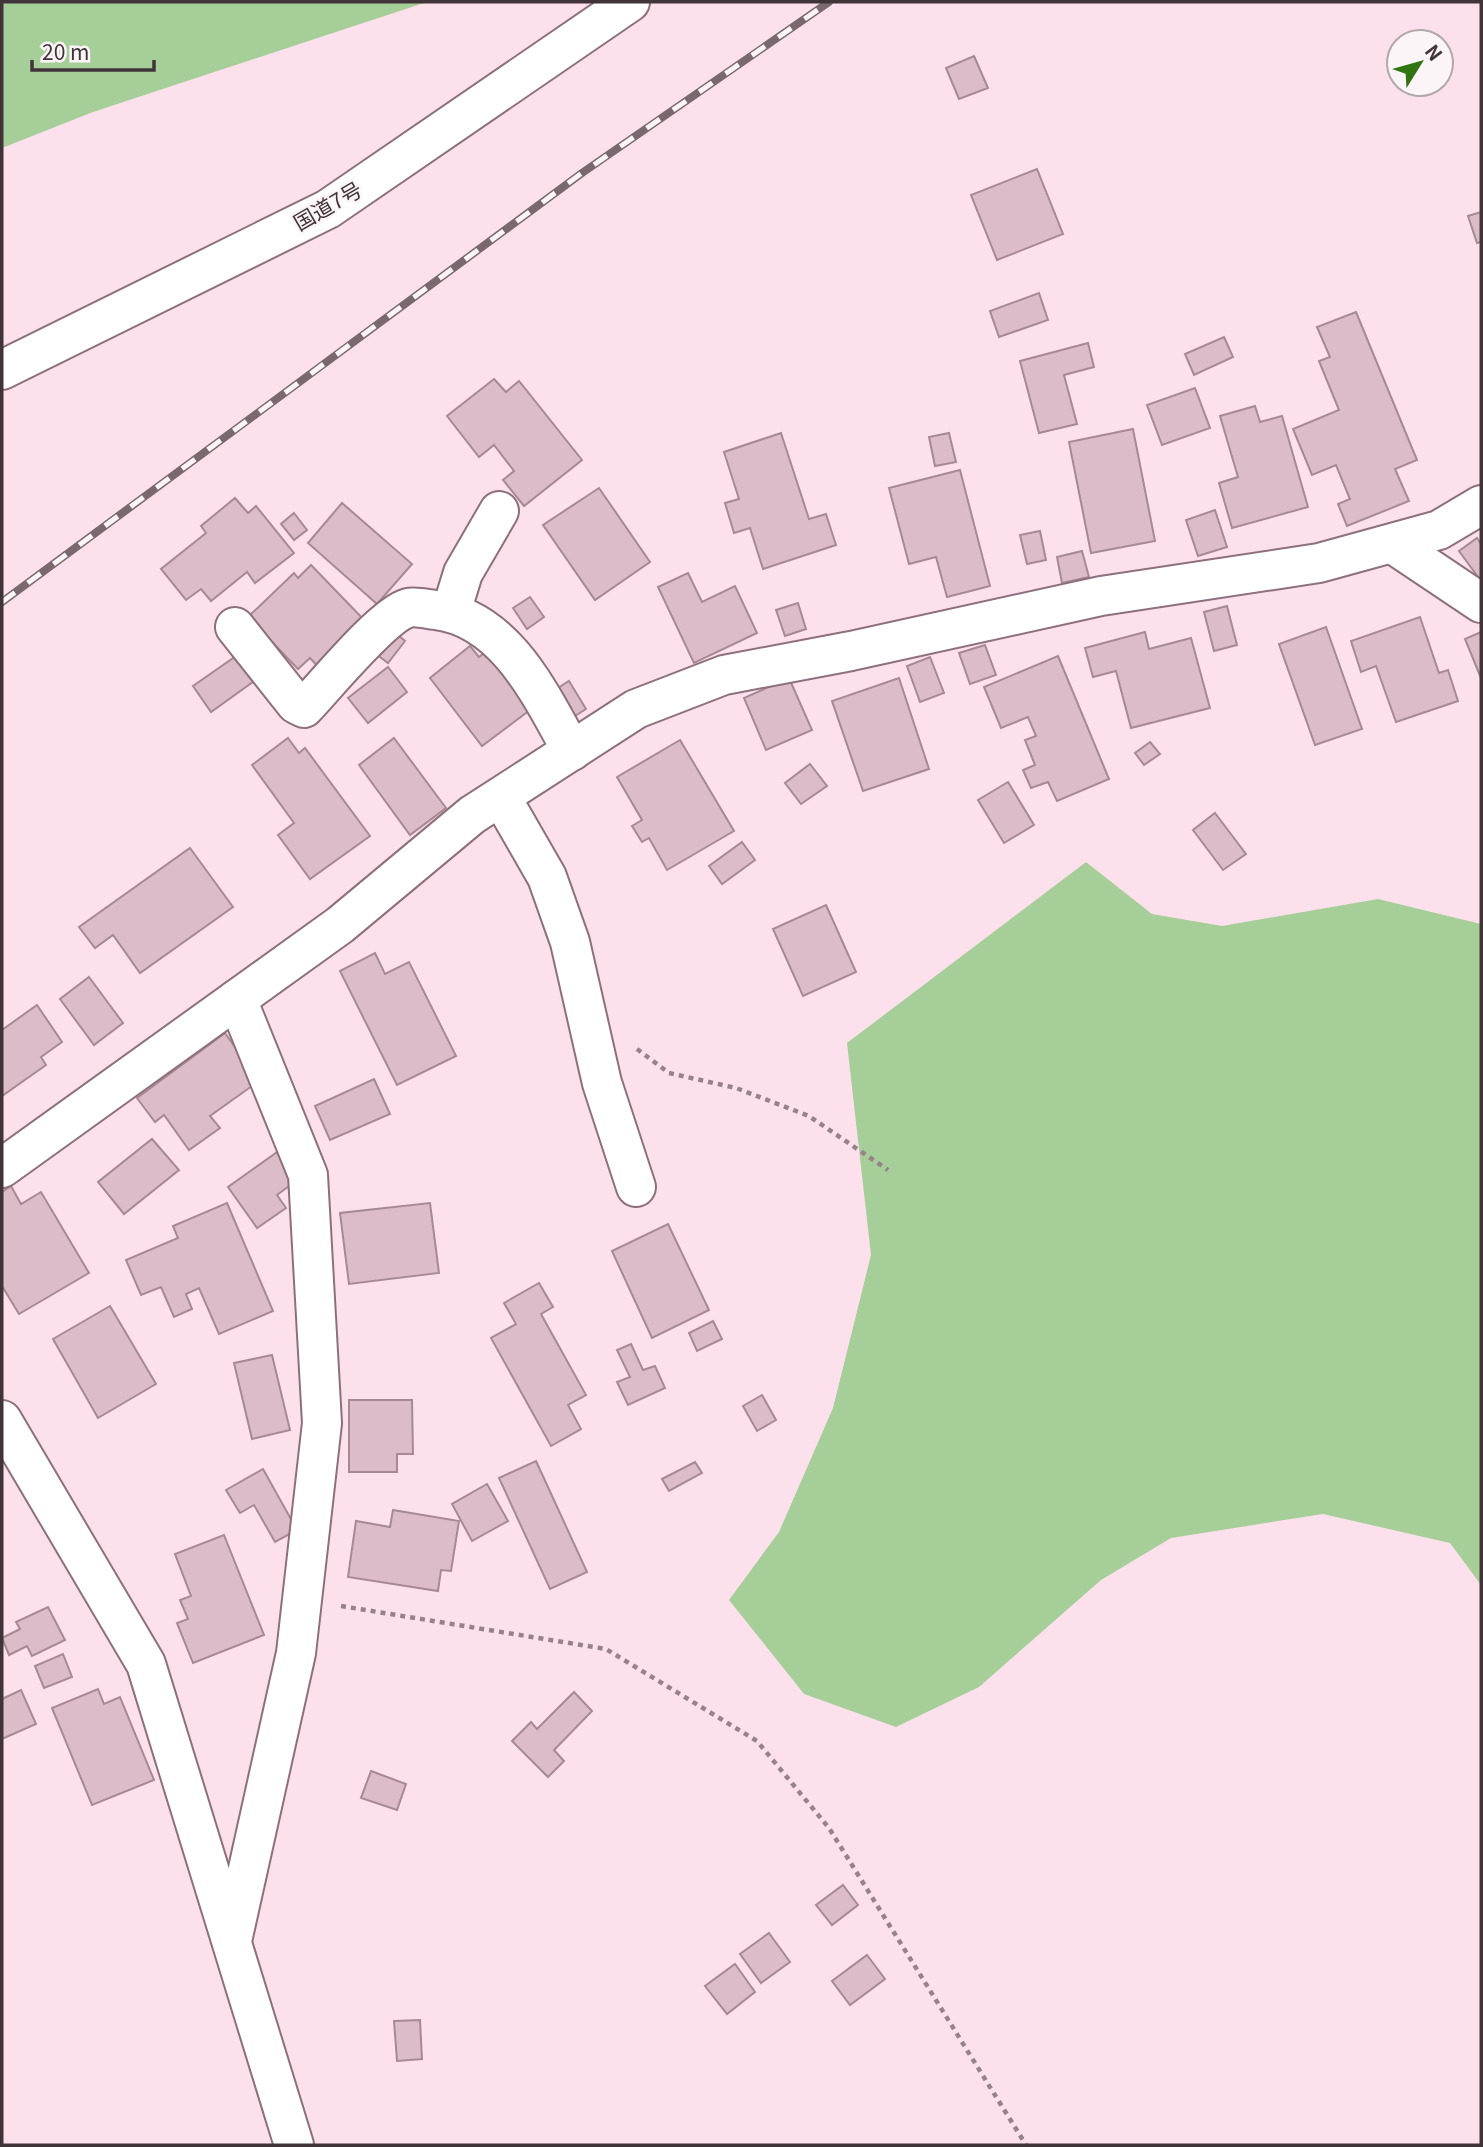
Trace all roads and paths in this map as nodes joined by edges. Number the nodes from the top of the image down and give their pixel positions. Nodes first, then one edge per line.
1 (630, 2) edge
2 (2, 370) edge
3 (1481, 505) edge
4 (499, 511) dead end
5 (1393, 544) junction
6 (1481, 603) edge
7 (451, 612) junction
8 (235, 627) dead end
9 (572, 751) junction
10 (501, 797) junction
11 (237, 999) junction
12 (586, 1011) junction
13 (2, 1168) edge
14 (888, 1170) dead end
15 (636, 1187) dead end
16 (2, 1420) edge
17 (302, 1600) junction
18 (232, 1941) junction
19 (294, 2145) edge
20 (1026, 2145) edge

1 - 2 main road, 国道7号
3 - 5 main road
4 - 7 main road
5 - 6 main road
5 - 9 main road
7 - 8 main road
7 - 9 main road
9 - 10 main road
10 - 11 main road
10 - 12 main road
11 - 13 main road
11 - 17 main road
12 - 14 path
12 - 15 main road
16 - 18 main road
17 - 18 main road
17 - 20 path
18 - 19 main road

